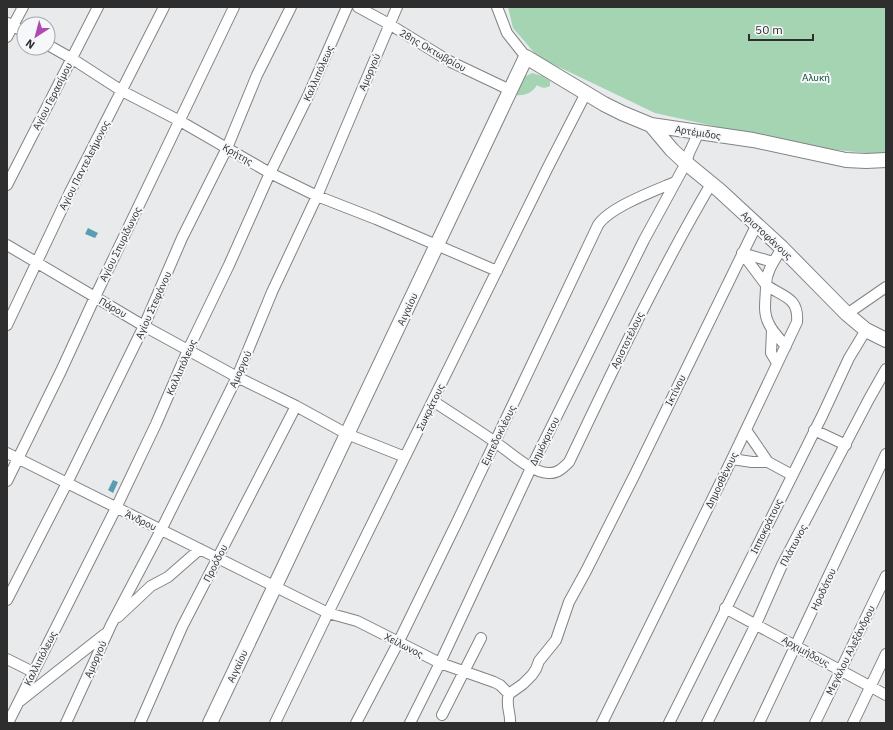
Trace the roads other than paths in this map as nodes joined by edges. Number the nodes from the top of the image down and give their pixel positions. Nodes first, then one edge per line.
1 (23, 7) edge
2 (98, 7) edge
3 (164, 7) edge
4 (234, 7) edge
5 (291, 7) edge
6 (347, 7) edge
7 (358, 7) edge
8 (397, 7) edge
9 (497, 7) edge
10 (10, 24) edge
11 (389, 24) junction
12 (7, 37) edge
13 (56, 50) edge
14 (526, 57) junction
15 (71, 58) junction
16 (510, 90) junction
17 (122, 91) junction
18 (586, 93) junction
19 (180, 121) junction
20 (652, 125) junction
21 (699, 132) junction
22 (227, 148) junction
23 (886, 160) edge
24 (686, 163) junction
25 (270, 173) junction
26 (675, 182) junction
27 (711, 184) junction
28 (7, 185) edge
29 (318, 196) junction
30 (757, 224) junction
31 (7, 245) edge
32 (437, 245) junction
33 (782, 248) junction
34 (742, 253) junction
35 (773, 262) junction
36 (37, 263) junction
37 (497, 271) junction
38 (766, 285) junction
39 (886, 287) edge
40 (95, 297) junction
41 (847, 314) junction
42 (7, 325) edge
43 (144, 326) junction
44 (772, 330) junction
45 (866, 330) junction
46 (886, 340) edge
47 (786, 346) junction
48 (188, 350) junction
49 (778, 363) junction
50 (886, 370) edge
51 (238, 377) junction
52 (433, 401) junction
53 (296, 406) junction
54 (746, 430) junction
55 (814, 430) junction
56 (347, 434) junction
57 (494, 442) junction
58 (846, 446) junction
59 (7, 453) edge
60 (886, 454) edge
61 (405, 457) junction
62 (18, 459) junction
63 (732, 459) junction
64 (768, 462) junction
65 (531, 468) junction
66 (792, 475) junction
67 (7, 482) edge
68 (67, 483) junction
69 (116, 508) junction
70 (161, 530) junction
71 (200, 549) junction
72 (217, 558) junction
73 (886, 576) edge
74 (275, 587) junction
75 (7, 600) edge
76 (725, 608) junction
77 (328, 613) junction
78 (756, 624) junction
79 (108, 632) junction
80 (481, 638) dead end
81 (398, 643) junction
82 (796, 646) junction
83 (886, 654) edge
84 (7, 659) edge
85 (440, 663) junction
86 (840, 670) junction
87 (33, 672) junction
88 (465, 672) junction
89 (870, 686) junction
90 (508, 694) junction
91 (886, 695) edge
92 (17, 703) junction
93 (7, 709) edge
94 (442, 715) dead end
95 (510, 720) edge
96 (8, 723) edge
97 (66, 723) edge
98 (140, 723) edge
99 (210, 723) edge
100 (275, 723) edge
101 (356, 723) edge
102 (410, 723) edge
103 (602, 723) edge
104 (669, 723) edge
105 (707, 723) edge
106 (759, 723) edge
107 (815, 723) edge
108 (853, 723) edge

1 - 10 street
2 - 15 street, Αγίου Γερασίμου
3 - 17 street, Αγίου Παντελεήμονος
4 - 19 street, Αγίου Σπυρίδωνος
5 - 22 street, Αγίου Στεφάνου
6 - 25 street, Καλλιπόλεως
7 - 11 street, 28ης Οκτωβρίου
8 - 11 street, Αμοργού
9 - 14 street
10 - 12 street
11 - 16 street, 28ης Οκτωβρίου
11 - 29 street, Αμοργού
13 - 15 street, Κρήτης
14 - 16 main road, Αιγαίου
14 - 18 main road, Αρτέμιδος
15 - 17 street, Κρήτης
15 - 28 street, Αγίου Γερασίμου
16 - 32 main road, Αιγαίου
17 - 19 street, Κρήτης
17 - 36 street, Αγίου Παντελεήμονος
18 - 20 main road, Αρτέμιδος
18 - 37 street, Σωκράτους
19 - 22 street, Κρήτης
19 - 40 street, Αγίου Σπυρίδωνος
20 - 21 main road, Αρτέμιδος
20 - 24 main road, Αριστοφάνους
21 - 23 main road, Αρτέμιδος
21 - 24 street, Δημόκριτου
22 - 25 street, Κρήτης
22 - 43 street, Αγίου Στεφάνου
24 - 26 street, Δημόκριτου
24 - 27 main road, Αριστοφάνους
25 - 29 street, Κρήτης
25 - 48 street, Καλλιπόλεως
26 - 57 street, Εμπεδοκλέους
26 - 65 street, Δημόκριτου
27 - 30 main road, Αριστοφάνους
27 - 65 street, Αριστοτέλους
29 - 32 street, Κρήτης
29 - 51 street, Αμοργού
30 - 33 main road, Αριστοφάνους
30 - 34 street, Ικτίνου
31 - 36 street, Πάρου
32 - 37 street, Κρήτης
32 - 56 main road, Αιγαίου
33 - 35 street
33 - 41 main road, Αριστοφάνους
34 - 35 street
34 - 38 street
34 - 90 street, Ικτίνου
35 - 38 street
36 - 40 street, Πάρου
36 - 42 street, Αγίου Παντελεήμονος
37 - 52 street, Σωκράτους
38 - 44 street
38 - 47 street, Δημοσθένους
39 - 41 street
40 - 43 street, Πάρου
40 - 62 street, Αγίου Σπυρίδωνος
41 - 45 main road, Αριστοφάνους
43 - 48 street, Πάρου
43 - 68 street, Αγίου Στεφάνου
44 - 47 street
44 - 49 street
45 - 46 main road, Αριστοφάνους
45 - 55 street, Ιπποκράτους
47 - 49 street, Δημοσθένους
48 - 51 street, Πάρου
48 - 69 street, Καλλιπόλεως
49 - 54 street, Δημοσθένους
50 - 58 street, Πλάτωνος
51 - 53 street, Πάρου
51 - 70 street, Αμοργού
52 - 57 street
52 - 61 street, Σωκράτους
53 - 56 street, Πάρου
53 - 72 street, Προόδου
54 - 63 street, Δημοσθένους
54 - 64 street
55 - 58 street
55 - 66 street, Ιπποκράτους
56 - 61 street, Πάρου
56 - 74 main road, Αιγαίου
57 - 65 street
57 - 81 street, Εμπεδοκλέους
58 - 78 street, Πλάτωνος
59 - 62 street, Άνδρου
60 - 82 street, Ηροδότου
61 - 77 street, Σωκράτους
62 - 67 street, Αγίου Σπυρίδωνος
62 - 68 street, Άνδρου
63 - 64 street
63 - 103 street, Δημοσθένους
64 - 66 street
65 - 85 street, Δημόκριτου
66 - 76 street, Ιπποκράτους
68 - 69 street, Άνδρου
68 - 75 street, Αγίου Στεφάνου
69 - 70 street, Άνδρου
69 - 87 street, Καλλιπόλεως
70 - 71 street, Άνδρου
70 - 79 street, Αμοργού
71 - 72 street, Άνδρου
71 - 79 street
72 - 74 street, Άνδρου
72 - 98 street, Προόδου
73 - 86 street, Μεγάλου Αλεξάνδρου
74 - 77 street, Χείλωνος
74 - 99 main road, Αιγαίου
76 - 78 street, Αρχιμήδους
76 - 104 street, Ιπποκράτους
77 - 81 street, Χείλωνος
77 - 100 street, Σωκράτους
78 - 82 street, Αρχιμήδους
78 - 105 street, Πλάτωνος
79 - 92 street
79 - 97 street, Αμοργού
80 - 88 street
81 - 85 street, Χείλωνος
81 - 101 street, Εμπεδοκλέους
82 - 86 street, Αρχιμήδους
82 - 106 street, Ηροδότου
83 - 89 street
84 - 87 street
85 - 88 street, Χείλωνος
85 - 102 street, Δημόκριτου
86 - 89 street, Αρχιμήδους
86 - 107 street, Μεγάλου Αλεξάνδρου
87 - 92 street, Καλλιπόλεως
88 - 90 street, Χείλωνος
88 - 94 street
89 - 91 street, Αρχιμήδους
89 - 108 street
90 - 95 street
92 - 93 street
92 - 96 street, Καλλιπόλεως

